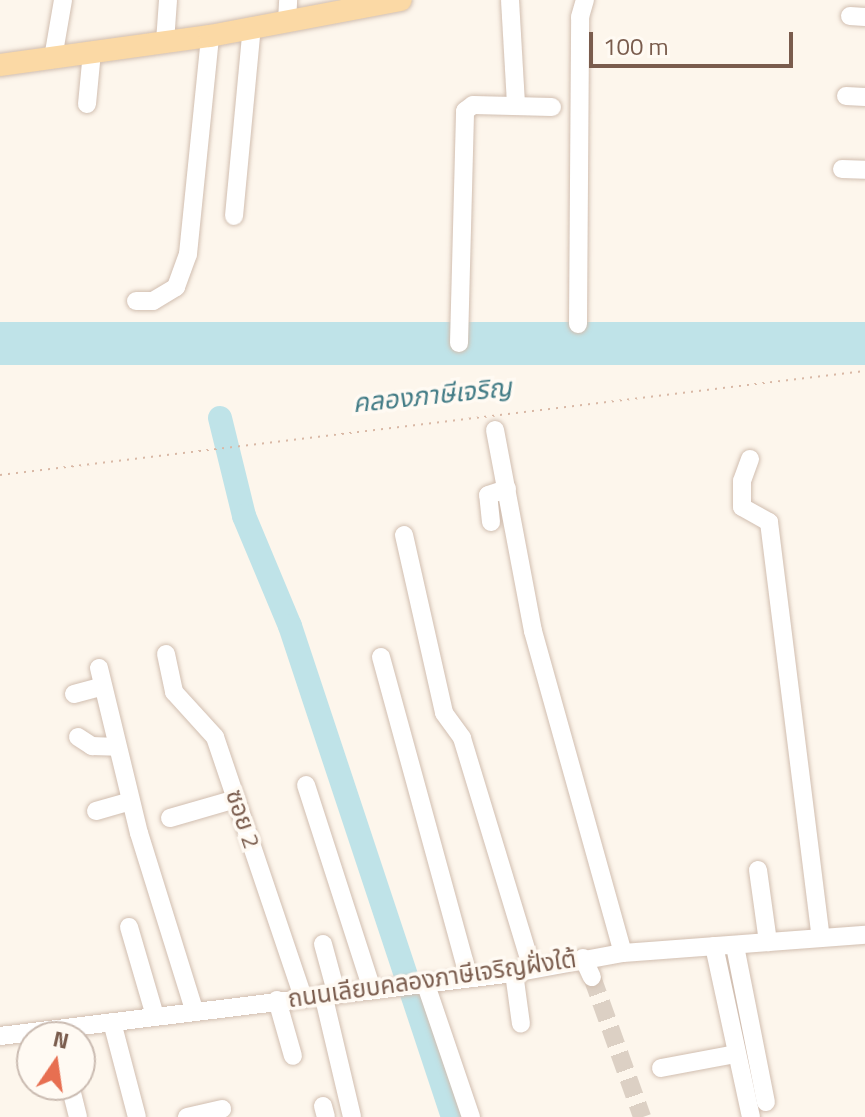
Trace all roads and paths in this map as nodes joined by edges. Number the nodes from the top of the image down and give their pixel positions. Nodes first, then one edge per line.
1 (63, 0) edge
2 (168, 0) edge
3 (401, 0) edge
4 (510, 0) edge
5 (585, 0) edge
6 (295, 10) edge
7 (252, 27) junction
8 (210, 36) junction
9 (165, 42) junction
10 (92, 52) junction
11 (53, 58) junction
12 (0, 65) edge
13 (87, 104) dead end
14 (516, 105) junction
15 (552, 107) dead end
16 (842, 169) dead end
17 (865, 170) edge
18 (234, 216) dead end
19 (136, 301) dead end
20 (578, 324) dead end
21 (459, 343) dead end
22 (865, 371) edge
23 (495, 430) dead end
24 (750, 459) dead end
25 (0, 475) edge
26 (507, 489) junction
27 (491, 522) dead end
28 (404, 535) dead end
29 (166, 654) dead end
30 (381, 657) dead end
31 (74, 694) dead end
32 (78, 737) dead end
33 (117, 747) junction
34 (306, 785) dead end
35 (236, 799) junction
36 (131, 801) junction
37 (96, 811) dead end
38 (170, 818) dead end
39 (758, 870) dead end
40 (129, 927) dead end
41 (865, 935) edge
42 (821, 938) junction
43 (768, 942) junction
44 (323, 944) dead end
45 (714, 946) junction
46 (735, 946) junction
47 (623, 953) junction
48 (583, 958) junction
49 (523, 971) junction
50 (592, 977) tunnel mouth
51 (469, 978) junction
52 (417, 983) junction
53 (372, 989) junction
54 (330, 993) junction
55 (303, 997) junction
56 (277, 1000) junction
57 (194, 1010) junction
58 (155, 1016) junction
59 (112, 1022) junction
60 (521, 1024) dead end
61 (96, 1025) edge
62 (736, 1054) junction
63 (293, 1056) dead end
64 (661, 1068) dead end
65 (766, 1102) dead end
66 (222, 1109) dead end
67 (137, 1117) edge
68 (187, 1117) edge
69 (352, 1117) edge
70 (471, 1117) edge
71 (751, 1117) edge

1 - 11 street
2 - 9 street
3 - 6 main road
4 - 14 street
5 - 20 street
6 - 7 main road
7 - 8 main road
7 - 18 street
8 - 9 main road
8 - 19 street
9 - 10 main road
10 - 11 main road
10 - 13 street
11 - 12 main road
14 - 15 street
14 - 21 street
16 - 17 street
22 - 25 path
23 - 26 street
24 - 42 street
26 - 27 street
26 - 47 street
28 - 49 street
29 - 35 street, ซอย 2
30 - 51 street
31 - 33 street
32 - 33 street
33 - 36 street
34 - 53 street
35 - 38 street
35 - 55 street, ซอย 2
36 - 37 street
36 - 57 street
39 - 43 street
40 - 58 street
41 - 42 street, ถนนเลียบคลองภาษีเจริญฝั่งใต้
42 - 43 street, ถนนเลียบคลองภาษีเจริญฝั่งใต้
43 - 46 street, ถนนเลียบคลองภาษีเจริญฝั่งใต้
44 - 54 street
45 - 46 street, ถนนเลียบคลองภาษีเจริญฝั่งใต้
45 - 47 street, ถนนเลียบคลองภาษีเจริญฝั่งใต้
45 - 62 street
46 - 65 street
47 - 48 street, ถนนเลียบคลองภาษีเจริญฝั่งใต้
48 - 49 street, ถนนเลียบคลองภาษีเจริญฝั่งใต้
48 - 50 street
49 - 51 street, ถนนเลียบคลองภาษีเจริญฝั่งใต้
49 - 60 street
51 - 52 street, ถนนเลียบคลองภาษีเจริญฝั่งใต้
52 - 53 street, ถนนเลียบคลองภาษีเจริญฝั่งใต้
52 - 70 street
53 - 54 street, ถนนเลียบคลองภาษีเจริญฝั่งใต้
54 - 55 street, ถนนเลียบคลองภาษีเจริญฝั่งใต้
54 - 69 street
55 - 56 street, ถนนเลียบคลองภาษีเจริญฝั่งใต้
56 - 57 street, ถนนเลียบคลองภาษีเจริญฝั่งใต้
56 - 63 street
57 - 58 street, ถนนเลียบคลองภาษีเจริญฝั่งใต้
58 - 59 street, ถนนเลียบคลองภาษีเจริญฝั่งใต้
59 - 61 street, ถนนเลียบคลองภาษีเจริญฝั่งใต้
59 - 67 street
62 - 64 street
62 - 71 street
66 - 68 street

